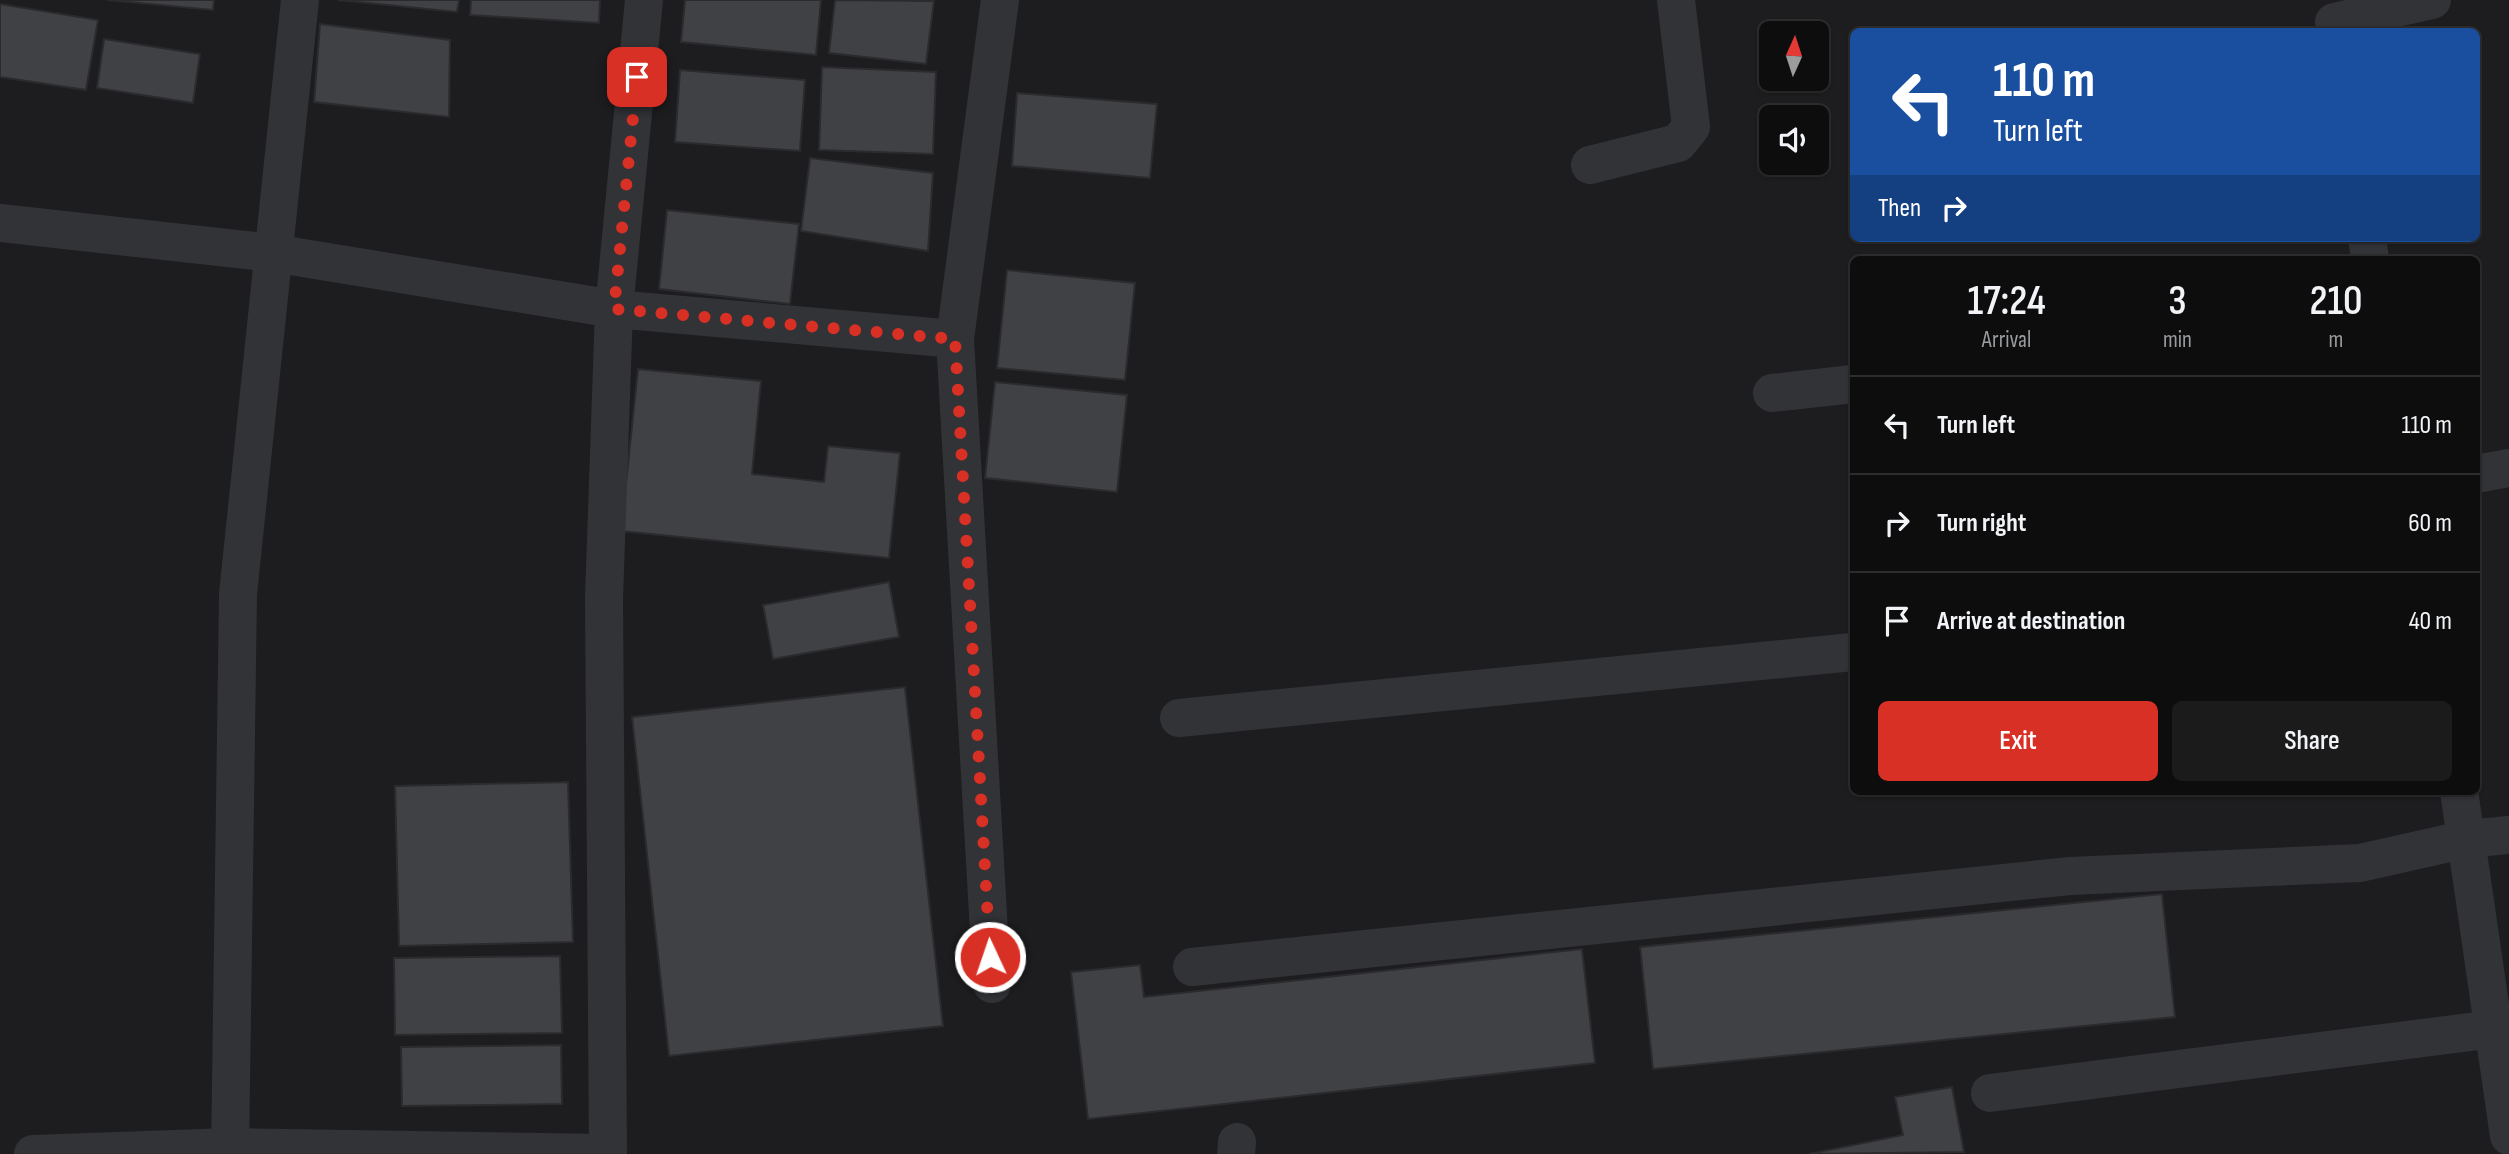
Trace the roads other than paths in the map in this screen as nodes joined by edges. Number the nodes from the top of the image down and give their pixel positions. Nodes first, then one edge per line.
1 (300, 0) edge
2 (644, 0) edge
3 (999, 0) edge
4 (1676, 0) edge
5 (2432, 0) edge
6 (2334, 18) edge
7 (1590, 165) dead end
8 (0, 223) edge
9 (274, 253) junction
10 (614, 309) junction
11 (955, 339) junction
12 (1850, 384) edge
13 (1772, 393) dead end
14 (2509, 468) edge
15 (2480, 473) edge
16 (1850, 652) edge
17 (1179, 718) dead end
18 (2460, 795) edge
19 (2509, 835) edge
20 (2467, 839) junction
21 (1192, 967) dead end
22 (992, 984) dead end
23 (2501, 1028) edge
24 (1990, 1093) dead end
25 (2509, 1136) edge
26 (230, 1150) edge
27 (33, 1154) edge
28 (608, 1154) edge

1 - 9 street
2 - 10 street
3 - 11 street
4 - 7 street
5 - 6 street
8 - 9 street
9 - 10 street
9 - 26 street
10 - 11 street
10 - 28 street
11 - 22 street
12 - 13 street
14 - 15 street
16 - 17 street
18 - 20 street
19 - 20 street
20 - 21 street
20 - 23 street
23 - 24 street
23 - 25 street
26 - 27 street
26 - 28 street

